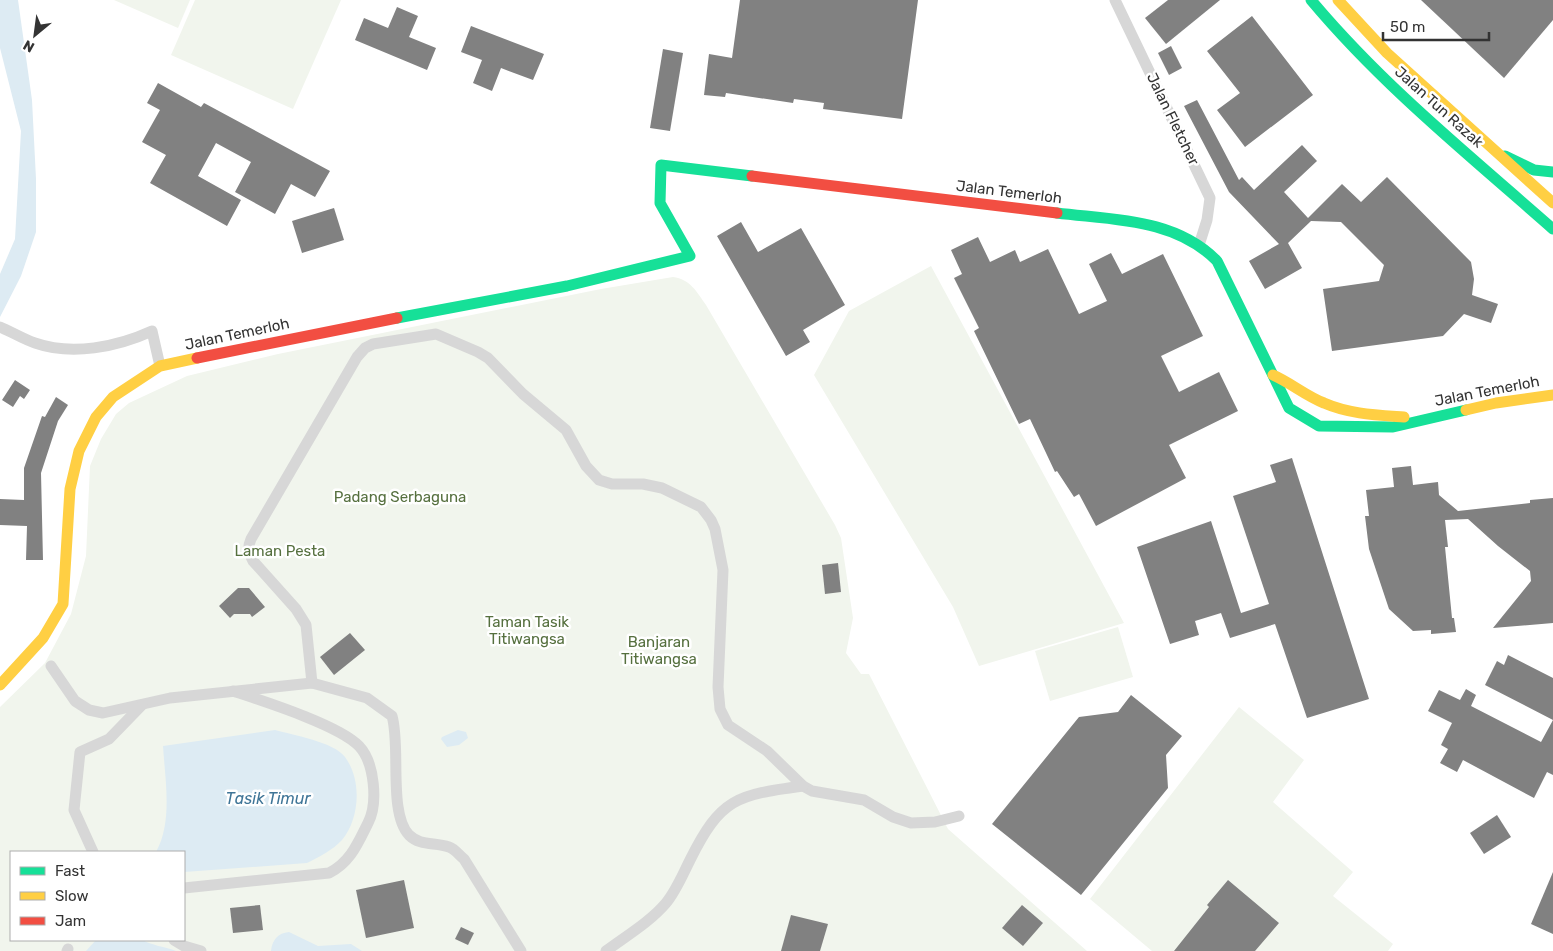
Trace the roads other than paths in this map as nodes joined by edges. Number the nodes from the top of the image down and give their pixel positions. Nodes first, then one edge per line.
1 (1114, 0) edge
2 (1311, 0) edge
3 (1338, 0) edge
4 (1490, 148) junction
5 (1553, 172) edge
6 (1553, 203) edge
7 (1553, 229) edge
8 (1200, 242) junction
9 (0, 327) edge
10 (160, 366) junction
11 (1273, 375) junction
12 (1307, 395) junction
13 (1553, 395) edge
14 (1295, 412) junction
15 (1428, 418) junction
16 (51, 666) dead end
17 (312, 683) junction
18 (0, 685) edge
19 (233, 691) junction
20 (142, 705) junction
21 (803, 786) junction
22 (958, 816) dead end
23 (93, 851) edge
24 (185, 888) edge
25 (176, 941) edge
26 (201, 951) edge
27 (521, 951) edge
28 (606, 951) edge

1 - 8 street, Jalan Fletcher
2 - 7 street, Jalan Tun Razak
3 - 4 street, Jalan Tun Razak
4 - 5 street
4 - 6 street, Jalan Tun Razak
8 - 10 street, Jalan Temerloh
8 - 11 street, Jalan Temerloh
9 - 10 street
10 - 18 street, Jalan Temerloh
11 - 12 street, Jalan Temerloh
11 - 14 street, Jalan Temerloh
12 - 14 street
12 - 15 street, Jalan Temerloh
13 - 15 street, Jalan Temerloh
14 - 15 street, Jalan Temerloh
16 - 20 street
17 - 19 street
17 - 21 street
17 - 27 street
19 - 20 street
19 - 24 street
20 - 23 street
21 - 22 street
21 - 28 street
25 - 26 street

